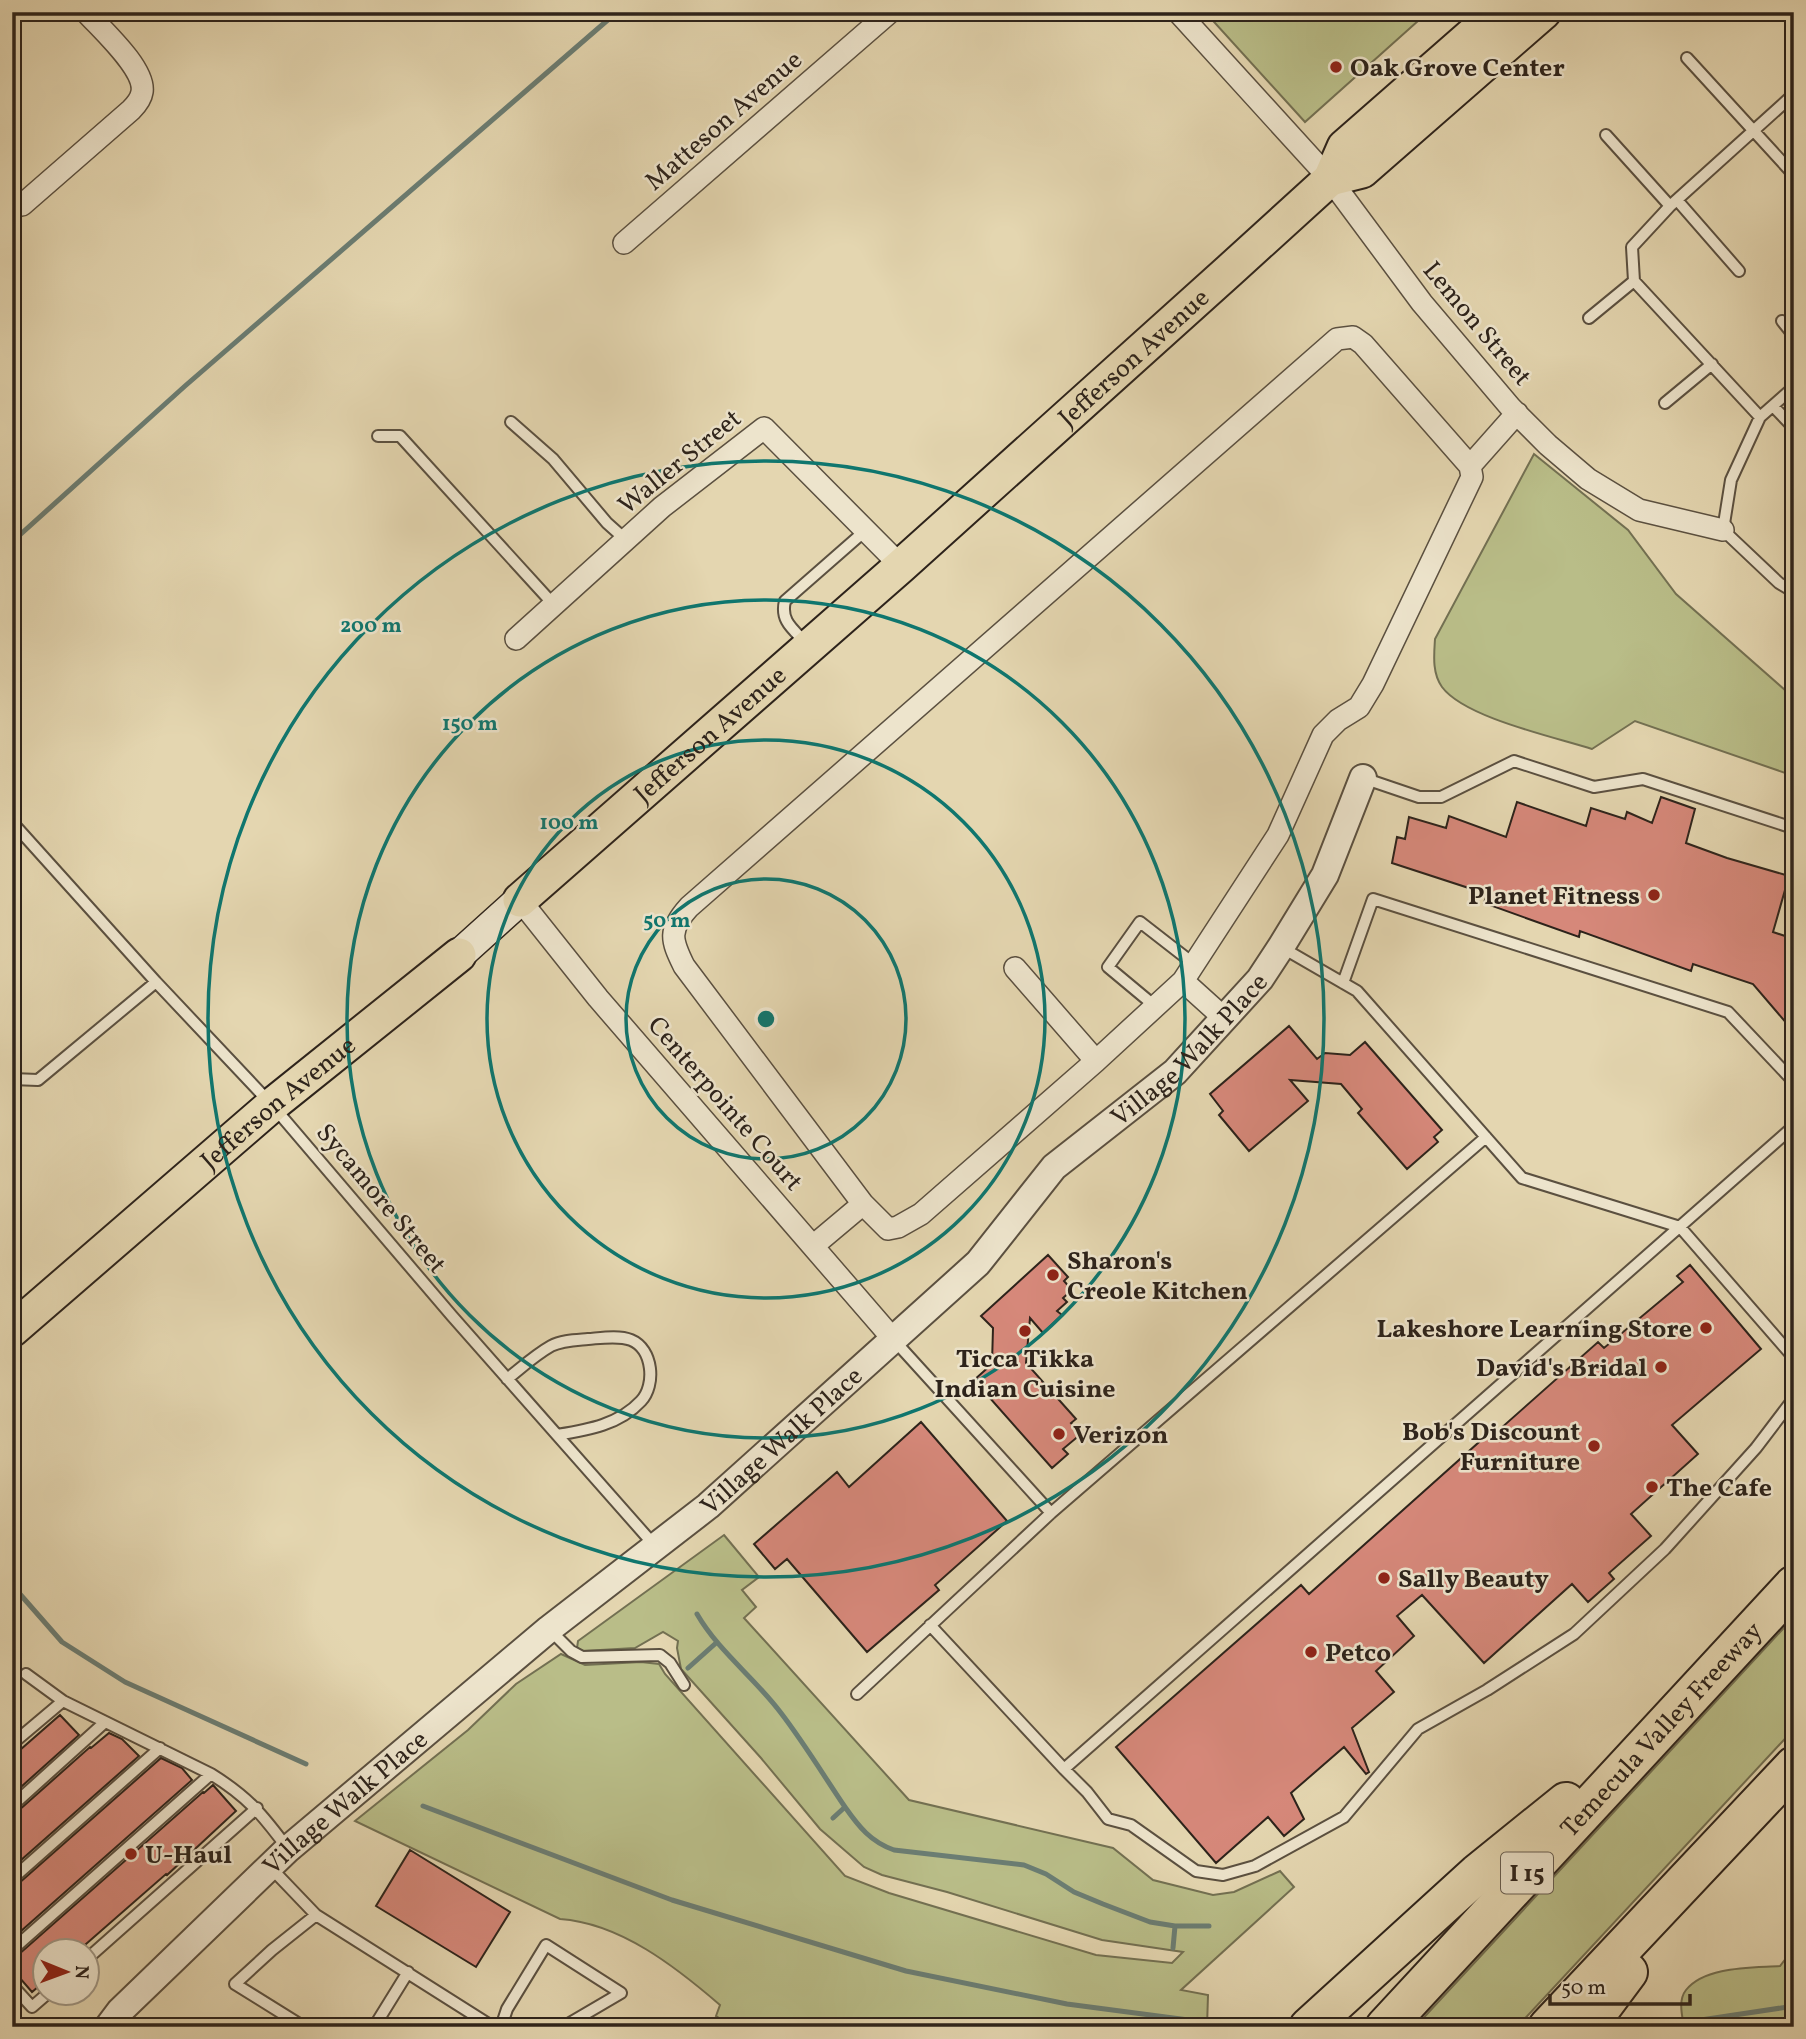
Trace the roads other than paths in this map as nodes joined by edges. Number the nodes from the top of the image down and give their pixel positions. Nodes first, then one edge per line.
1 (86, 12) edge
2 (890, 12) edge
3 (1178, 12) edge
4 (1498, 12) edge
5 (1544, 12) edge
6 (1687, 58) dead end
7 (1794, 94) edge
8 (1754, 131) junction
9 (1606, 135) dead end
10 (1794, 174) edge
11 (1330, 179) junction
12 (1674, 203) junction
13 (22, 205) dead end
14 (624, 243) dead end
15 (1739, 271) dead end
16 (1634, 281) junction
17 (1589, 317) dead end
18 (1782, 321) dead end
19 (1794, 336) edge
20 (1712, 364) junction
21 (1794, 387) edge
22 (1665, 403) dead end
23 (1773, 406) junction
24 (1517, 413) junction
25 (1760, 418) junction
26 (511, 422) dead end
27 (1794, 428) edge
28 (378, 436) dead end
29 (1470, 466) junction
30 (866, 530) junction
31 (1723, 530) junction
32 (626, 540) junction
33 (901, 566) junction
34 (1794, 592) edge
35 (554, 605) junction
36 (516, 639) dead end
37 (809, 646) junction
38 (1363, 778) joint
39 (12, 822) edge
40 (1794, 831) edge
41 (520, 900) junction
42 (1280, 947) junction
43 (459, 955) joint
44 (1015, 968) dead end
45 (1189, 972) junction
46 (156, 982) junction
47 (1343, 983) junction
48 (1156, 1007) junction
49 (1224, 1018) junction
50 (1096, 1061) junction
51 (12, 1079) edge
52 (1794, 1082) edge
53 (272, 1104) junction
54 (1794, 1126) edge
55 (1486, 1137) junction
56 (863, 1204) junction
57 (1680, 1227) junction
58 (813, 1246) junction
59 (12, 1330) edge
60 (893, 1339) junction
61 (1794, 1358) edge
62 (507, 1378) junction
63 (1794, 1398) edge
64 (557, 1435) junction
65 (1051, 1513) junction
66 (655, 1546) junction
67 (1794, 1585) edge
68 (930, 1625) junction
69 (549, 1629) junction
70 (26, 1674) dead end
71 (684, 1685) dead end
72 (857, 1694) dead end
73 (63, 1701) junction
74 (1668, 1719) junction
75 (104, 1723) junction
76 (12, 1744) edge
77 (160, 1748) junction
78 (1794, 1766) edge
79 (1064, 1769) junction
80 (211, 1774) junction
81 (12, 1806) edge
82 (257, 1808) junction
83 (1734, 1829) junction
84 (279, 1857) junction
85 (12, 1878) edge
86 (316, 1915) junction
87 (102, 1946) edge
88 (12, 1950) edge
89 (408, 1972) junction
90 (12, 1985) edge
91 (32, 2007) edge
92 (108, 2027) edge
93 (304, 2027) edge
94 (374, 2027) edge
95 (493, 2027) edge
96 (502, 2027) edge
97 (563, 2027) edge
98 (1309, 2027) edge
99 (1385, 2027) edge
100 (1548, 2027) edge
101 (1587, 2027) edge

1 - 13 street
2 - 14 street, Matteson Avenue
3 - 11 street, Lemon Street
4 - 11 main road, Jefferson Avenue
5 - 11 main road, Jefferson Avenue
6 - 8 lane
7 - 8 lane
8 - 10 lane
8 - 12 lane
9 - 12 lane
11 - 24 street, Lemon Street
11 - 33 main road, Jefferson Avenue
12 - 15 lane
12 - 16 lane
16 - 17 lane
16 - 20 lane
18 - 19 lane
20 - 22 lane
20 - 25 lane
21 - 23 lane
23 - 25 lane
23 - 27 lane
24 - 29 street
24 - 31 street, Lemon Street
25 - 31 lane
26 - 32 lane
28 - 35 lane
29 - 45 street
29 - 56 street
30 - 32 street, Waller Street
30 - 33 street, Waller Street
30 - 37 lane
31 - 34 lane
32 - 35 street, Waller Street
33 - 37 main road, Jefferson Avenue
35 - 36 street, Waller Street
37 - 41 main road, Jefferson Avenue
38 - 40 lane
38 - 42 street, Village Walk Place
39 - 46 lane, Sycamore Street
41 - 43 main road, Jefferson Avenue
41 - 58 street, Centerpointe Court
42 - 47 lane
42 - 49 street, Village Walk Place
43 - 53 main road, Jefferson Avenue
44 - 50 street
45 - 48 street
45 - 48 lane
45 - 49 street
46 - 51 lane
46 - 53 lane, Sycamore Street
47 - 52 lane
47 - 55 lane
48 - 50 street
49 - 60 street, Village Walk Place
50 - 56 street
53 - 59 main road, Jefferson Avenue
53 - 62 lane, Sycamore Street
54 - 57 lane
55 - 57 lane
55 - 65 lane
56 - 58 street
57 - 61 lane
57 - 79 lane
58 - 60 street, Centerpointe Court
60 - 65 lane
60 - 66 street, Village Walk Place
62 - 64 lane, Sycamore Street
62 - 64 lane
63 - 79 lane
64 - 66 lane, Sycamore Street
65 - 68 lane
66 - 69 street, Village Walk Place
67 - 74 highway, Temecula Valley Freeway / I 15
68 - 72 lane
68 - 79 lane
69 - 71 lane
69 - 84 street, Village Walk Place
70 - 73 lane
73 - 75 lane
73 - 76 lane
74 - 98 highway
74 - 99 highway, Temecula Valley Freeway / I 15
75 - 77 lane
75 - 81 lane
77 - 80 lane
77 - 85 lane
78 - 83 highway
80 - 82 lane
80 - 88 lane
82 - 84 lane
82 - 87 lane
83 - 100 highway
83 - 101 highway
84 - 86 lane
84 - 92 street, Village Walk Place
86 - 89 lane
86 - 93 lane
89 - 94 lane
89 - 95 lane
90 - 91 lane
96 - 97 lane

